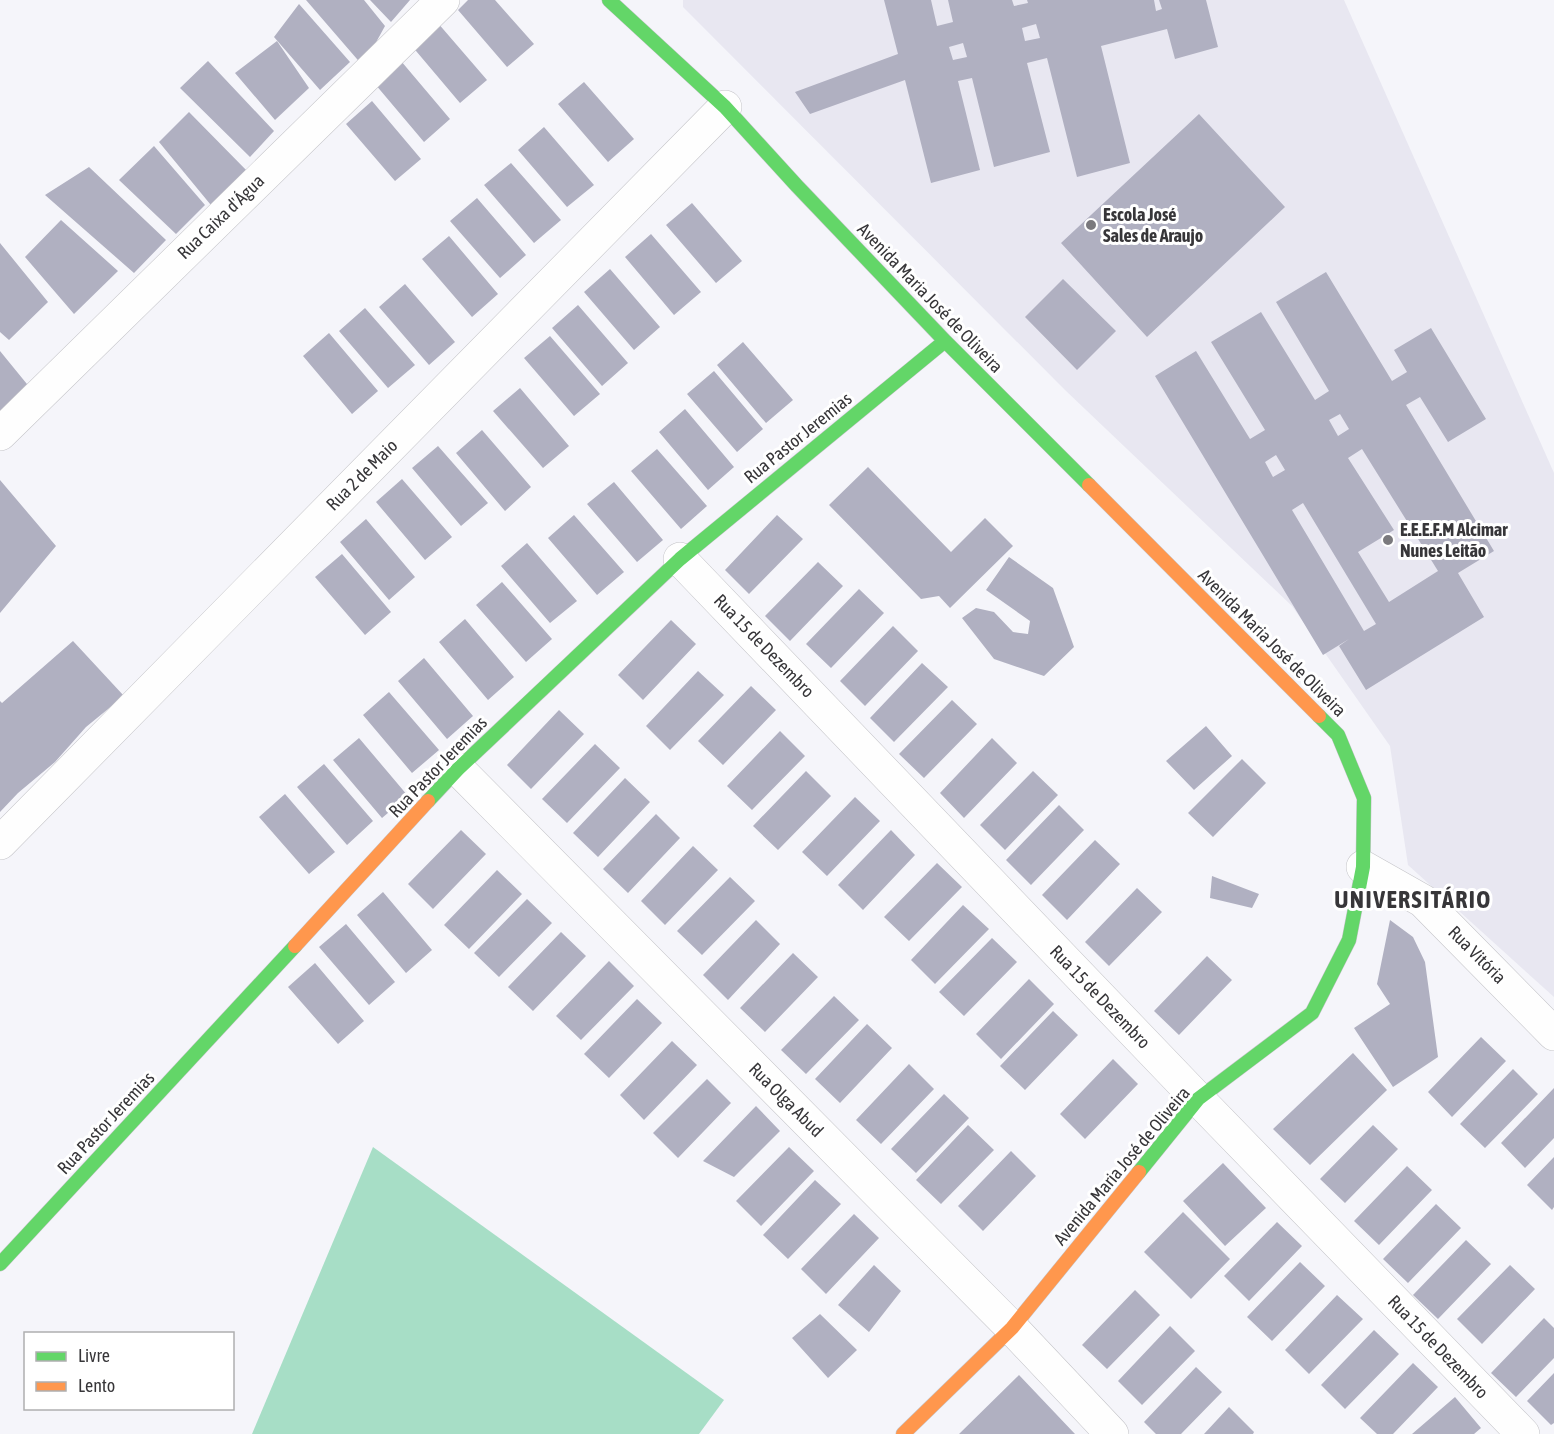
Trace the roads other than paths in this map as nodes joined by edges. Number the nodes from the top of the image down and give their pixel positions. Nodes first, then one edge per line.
1 (443, 0) edge
2 (609, 0) edge
3 (724, 107) junction
4 (945, 341) junction
5 (0, 434) edge
6 (680, 559) junction
7 (458, 770) junction
8 (0, 843) edge
9 (1363, 867) junction
10 (1554, 1034) edge
11 (1198, 1099) junction
12 (0, 1264) edge
13 (1012, 1328) junction
14 (903, 1434) edge
15 (1112, 1434) edge
16 (1523, 1434) edge

1 - 5 street, Rua Caixa d'Água
2 - 3 street, Avenida Maria José de Oliveira
3 - 4 street, Avenida Maria José de Oliveira
3 - 8 street, Rua 2 de Maio
4 - 6 street, Rua Pastor Jeremias
4 - 9 street, Avenida Maria José de Oliveira
6 - 7 street, Rua Pastor Jeremias
6 - 11 street, Rua 15 de Dezembro
7 - 12 street, Rua Pastor Jeremias
7 - 13 street, Rua Olga Abud
9 - 10 street, Rua Vitória
9 - 11 street, Avenida Maria José de Oliveira
11 - 13 street, Avenida Maria José de Oliveira
11 - 16 street, Rua 15 de Dezembro
13 - 14 street, Avenida Maria José de Oliveira
13 - 15 street, Rua Olga Abud

